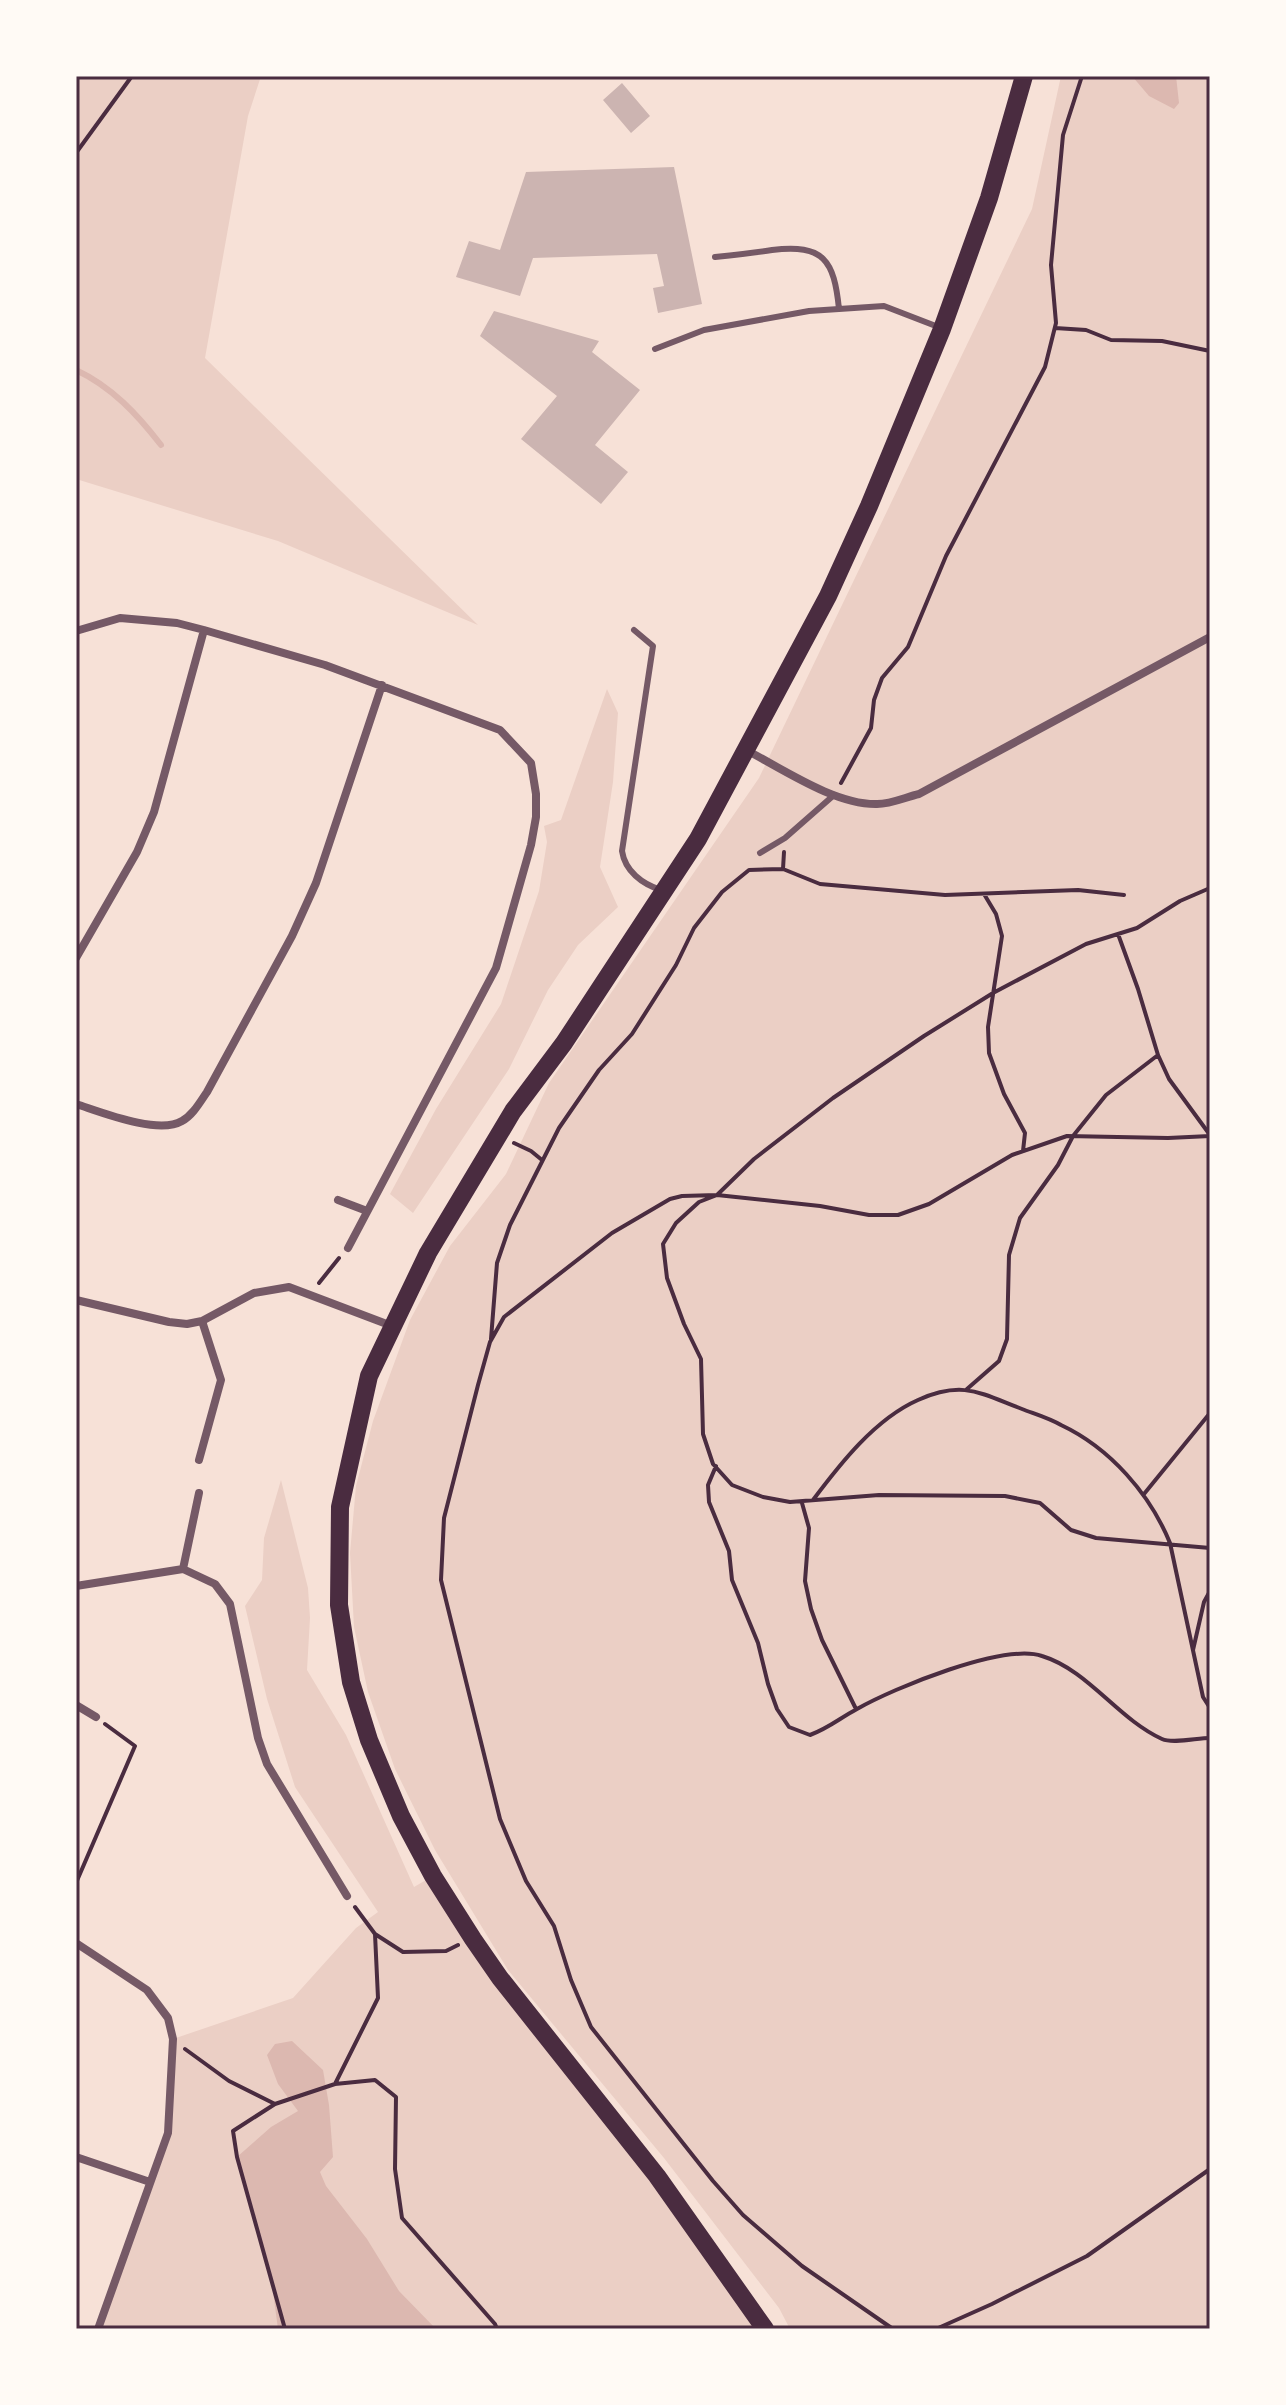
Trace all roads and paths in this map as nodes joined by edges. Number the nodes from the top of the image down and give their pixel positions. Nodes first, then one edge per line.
1 (132, 76) edge
2 (1024, 76) edge
3 (1082, 76) edge
4 (76, 153) edge
5 (715, 257) dead end
6 (839, 309) junction
7 (1055, 328) junction
8 (942, 329) junction
9 (655, 349) dead end
10 (1210, 351) edge
11 (76, 630) edge
12 (204, 630) junction
13 (634, 630) dead end
14 (1210, 637) edge
15 (382, 685) junction
16 (745, 750) junction
17 (834, 795) junction
18 (785, 838) junction
19 (760, 853) dead end
20 (783, 869) junction
21 (1210, 888) edge
22 (665, 891) junction
23 (984, 894) junction
24 (1124, 895) dead end
25 (1118, 934) junction
26 (76, 958) edge
27 (993, 993) junction
28 (1158, 1055) junction
29 (76, 1104) edge
30 (1210, 1135) edge
31 (498, 1136) junction
32 (1073, 1136) junction
33 (1023, 1151) junction
34 (542, 1160) junction
35 (717, 1195) junction
36 (338, 1200) dead end
37 (367, 1211) junction
38 (348, 1248) joint
39 (310, 1294) junction
40 (76, 1300) edge
41 (202, 1321) junction
42 (392, 1326) junction
43 (490, 1342) junction
44 (967, 1389) junction
45 (1210, 1413) edge
46 (199, 1460) dead end
47 (716, 1466) junction
48 (199, 1493) dead end
49 (1144, 1494) junction
50 (801, 1502) junction
51 (812, 1502) junction
52 (1170, 1543) junction
53 (1210, 1548) edge
54 (183, 1569) junction
55 (76, 1586) edge
56 (1210, 1591) edge
57 (1193, 1653) junction
58 (76, 1705) edge
59 (1210, 1708) edge
60 (856, 1709) junction
61 (96, 1717) joint
62 (1210, 1738) edge
63 (76, 1883) edge
64 (347, 1896) joint
65 (375, 1934) junction
66 (473, 1939) junction
67 (76, 1943) edge
68 (180, 2046) dead end
69 (335, 2084) junction
70 (275, 2104) junction
71 (76, 2157) edge
72 (1210, 2169) edge
73 (150, 2182) junction
74 (98, 2329) edge
75 (285, 2329) edge
76 (497, 2329) edge
77 (765, 2329) edge
78 (893, 2329) edge
79 (936, 2329) edge

1 - 4 path
2 - 8 main road
3 - 7 path
5 - 6 lane
6 - 8 lane
6 - 9 lane
7 - 10 path
7 - 17 path
8 - 16 main road
11 - 12 street
12 - 15 street
12 - 26 street
13 - 22 lane
14 - 17 street
15 - 29 street
15 - 37 street
16 - 17 street
16 - 22 main road
17 - 18 lane
18 - 19 lane
18 - 20 path
20 - 23 path
20 - 34 path
21 - 25 path
22 - 31 main road
23 - 24 path
23 - 27 path
25 - 27 path
25 - 28 path
27 - 33 path
27 - 35 path
28 - 30 path
28 - 32 path
30 - 32 path
31 - 34 path
31 - 42 main road
32 - 33 path
32 - 44 path
33 - 35 path
34 - 43 path
35 - 43 path
35 - 47 path
36 - 37 street
37 - 38 street
38 - 39 path
39 - 41 street
39 - 42 street
40 - 41 street
41 - 46 street
42 - 66 main road
43 - 78 path
44 - 49 path
44 - 51 path
45 - 49 path
47 - 50 path
47 - 60 path
48 - 54 street
49 - 52 path
50 - 51 path
50 - 60 path
51 - 52 path
52 - 53 path
52 - 57 path
54 - 55 street
54 - 64 street
56 - 57 path
57 - 59 path
58 - 61 street
60 - 62 path
61 - 63 path
64 - 65 path
65 - 66 path
65 - 69 path
66 - 77 main road
67 - 73 street
68 - 70 path
69 - 70 path
69 - 76 path
70 - 75 path
71 - 73 street
72 - 79 path
73 - 74 street

